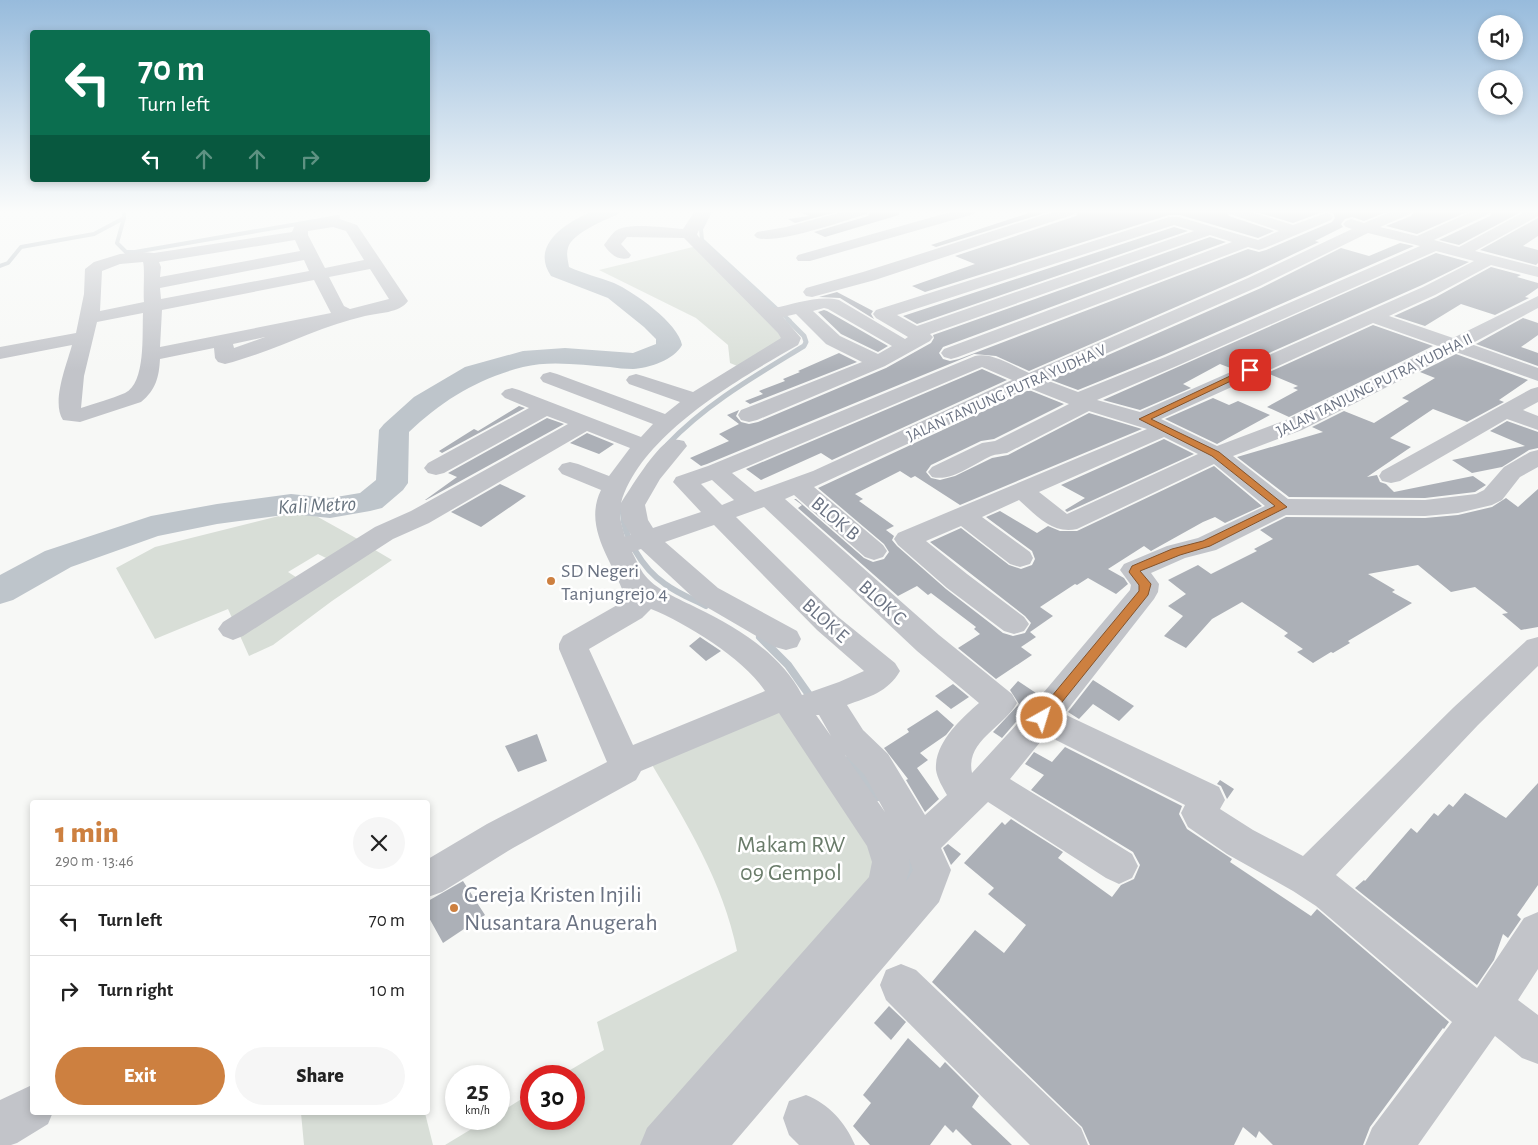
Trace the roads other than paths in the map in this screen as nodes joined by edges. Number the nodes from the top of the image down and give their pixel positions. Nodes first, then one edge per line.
1 (103, 264) edge
2 (151, 264) edge
3 (255, 264) edge
4 (315, 264) edge
5 (368, 264) edge
6 (376, 264) edge
7 (734, 264) edge
8 (904, 264) edge
9 (1036, 264) edge
10 (1116, 264) edge
11 (1192, 264) edge
12 (1290, 264) edge
13 (1385, 264) edge
14 (1480, 264) edge
15 (1503, 264) edge
16 (1538, 272) edge
17 (319, 274) junction
18 (152, 284) junction
19 (812, 292) dead end
20 (1538, 300) edge
21 (153, 305) junction
22 (783, 311) junction
23 (347, 315) junction
24 (1372, 316) junction
25 (91, 318) junction
26 (84, 337) junction
27 (914, 339) junction
28 (1455, 345) junction
29 (0, 353) edge
30 (151, 355) junction
31 (959, 360) junction
32 (878, 362) junction
33 (1538, 375) edge
34 (550, 378) dead end
35 (636, 380) dead end
36 (1029, 380) junction
37 (1538, 393) edge
38 (512, 394) dead end
39 (797, 395) junction
40 (692, 400) junction
41 (1084, 401) junction
42 (547, 407) junction
43 (1507, 412) junction
44 (750, 415) dead end
45 (662, 420) junction
46 (837, 420) junction
47 (586, 423) junction
48 (1538, 423) edge
49 (1154, 424) junction
50 (639, 444) junction
51 (676, 446) dead end
52 (880, 449) junction
53 (1216, 454) junction
54 (1538, 457) edge
55 (436, 468) dead end
56 (570, 469) dead end
57 (716, 471) junction
58 (940, 472) dead end
59 (1391, 476) dead end
60 (797, 485) junction
61 (615, 487) junction
62 (1022, 490) junction
63 (760, 500) junction
64 (1282, 507) junction
65 (963, 514) junction
66 (718, 515) junction
67 (906, 539) junction
68 (632, 544) junction
69 (874, 551) junction
70 (1020, 558) dead end
71 (840, 563) junction
72 (632, 579) junction
73 (1014, 624) dead end
74 (233, 629) dead end
75 (786, 640) dead end
76 (1538, 648) edge
77 (807, 702) junction
78 (1042, 718) junction
79 (624, 763) junction
80 (978, 789) junction
81 (921, 843) junction
82 (1119, 866) dead end
83 (1307, 878) junction
84 (430, 879) edge
85 (899, 893) junction
86 (1538, 932) edge
87 (901, 985) dead end
88 (1485, 1012) junction
89 (1538, 1042) edge
90 (30, 1109) edge
91 (0, 1126) edge
92 (664, 1145) edge
93 (701, 1145) edge
94 (1064, 1145) edge
95 (1389, 1145) edge

1 - 25 street
2 - 18 street
3 - 18 street
4 - 17 street
5 - 17 street
6 - 23 street
7 - 22 street
8 - 19 street
9 - 27 street
10 - 27 street
11 - 31 street
12 - 36 street, JALAN TANJUNG PUTRA YUDHA V
13 - 41 street
14 - 24 street
15 - 16 street
17 - 21 street
17 - 23 street
18 - 21 street
20 - 28 street, JALAN TANJUNG PUTRA YUDHA II
21 - 25 street
21 - 30 street
22 - 27 street
22 - 32 street
22 - 40 street
23 - 30 street
24 - 28 street
24 - 49 street
25 - 26 street
26 - 29 street
26 - 30 street
27 - 31 street
27 - 32 street
28 - 33 street
28 - 53 street, JALAN TANJUNG PUTRA YUDHA II
31 - 36 street
31 - 46 street
32 - 39 street
34 - 45 street
35 - 40 street
36 - 41 street
36 - 52 street, JALAN TANJUNG PUTRA YUDHA V
37 - 43 street
38 - 42 street
39 - 44 street
39 - 46 street
40 - 45 street
40 - 50 street
41 - 49 street
41 - 58 street
42 - 47 street
42 - 55 street
43 - 48 street
43 - 59 street
45 - 50 street
46 - 52 street
46 - 57 street
47 - 50 street
47 - 74 street
49 - 53 street
49 - 62 street
50 - 61 street
51 - 68 street
52 - 60 street, JALAN TANJUNG PUTRA YUDHA V
53 - 62 street, JALAN TANJUNG PUTRA YUDHA II
53 - 64 street
54 - 64 street
56 - 61 street
57 - 63 street, BLOK C
57 - 66 street
60 - 63 street, JALAN TANJUNG PUTRA YUDHA V
60 - 69 street, BLOK B
61 - 68 street
62 - 65 street
63 - 66 street, JALAN TANJUNG PUTRA YUDHA V
63 - 71 street, BLOK C
64 - 78 street
65 - 67 street
65 - 70 street
66 - 68 street, JALAN TANJUNG PUTRA YUDHA V
66 - 77 street, BLOK E
67 - 69 street
67 - 73 street
68 - 72 street
68 - 75 street
69 - 71 street
71 - 80 street, BLOK C
72 - 77 street
72 - 79 street
76 - 83 street
77 - 79 street
77 - 81 street
77 - 85 street
78 - 80 street
78 - 83 street
79 - 84 street
80 - 81 street
80 - 82 street
81 - 85 street
83 - 88 street
85 - 92 street
85 - 93 street
86 - 88 street
87 - 94 street
88 - 89 street
88 - 95 street
90 - 91 street

